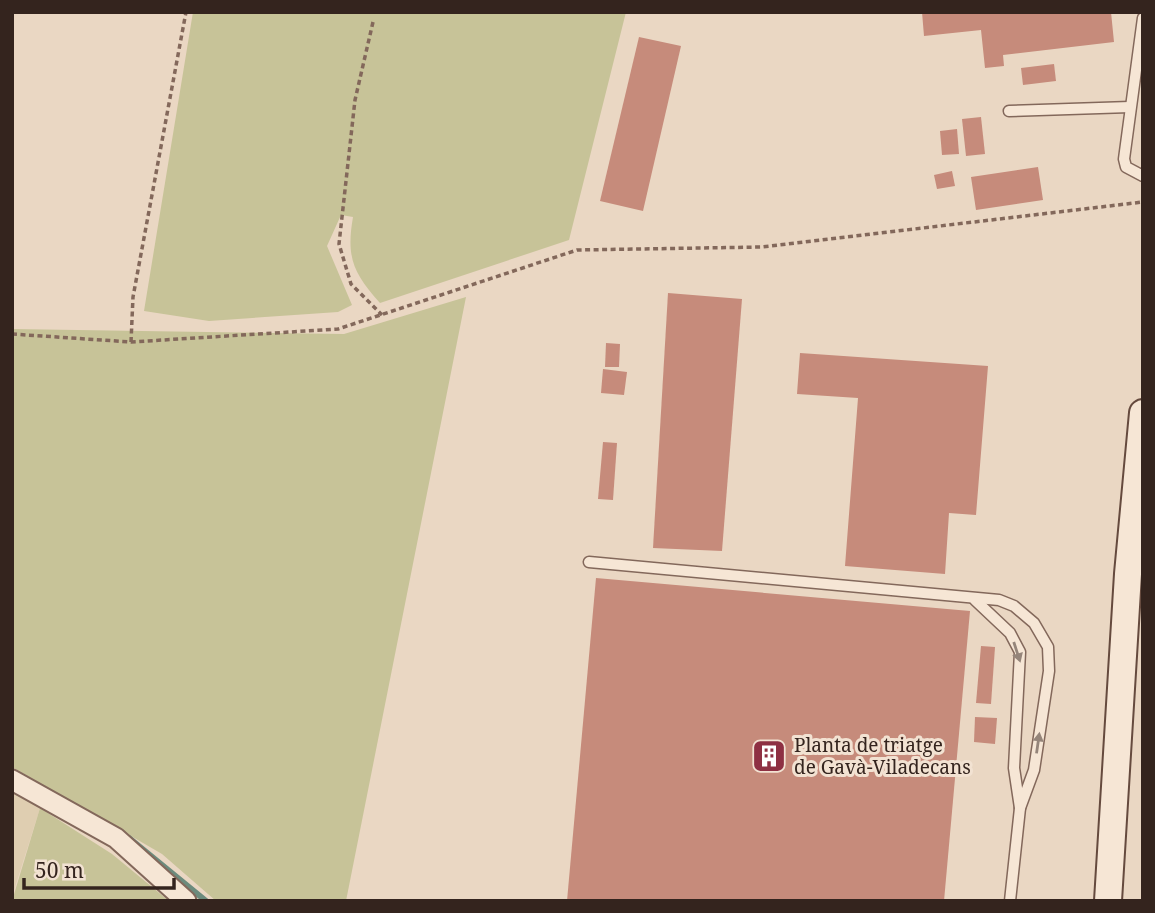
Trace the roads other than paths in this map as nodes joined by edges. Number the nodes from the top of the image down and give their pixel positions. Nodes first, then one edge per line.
1 (1143, 18) edge
2 (1130, 107) junction
3 (1009, 111) dead end
4 (1143, 176) edge
5 (1143, 413) edge
6 (1138, 524) edge
7 (589, 562) dead end
8 (975, 600) junction
9 (12, 780) edge
10 (1020, 808) junction
11 (186, 901) edge
12 (1010, 901) edge
13 (1108, 901) edge

1 - 2 lane
2 - 3 lane
2 - 4 lane
5 - 6 main road
6 - 13 main road
7 - 8 lane
8 -> 10 lane
10 -> 8 lane
9 - 11 street
10 - 12 lane

